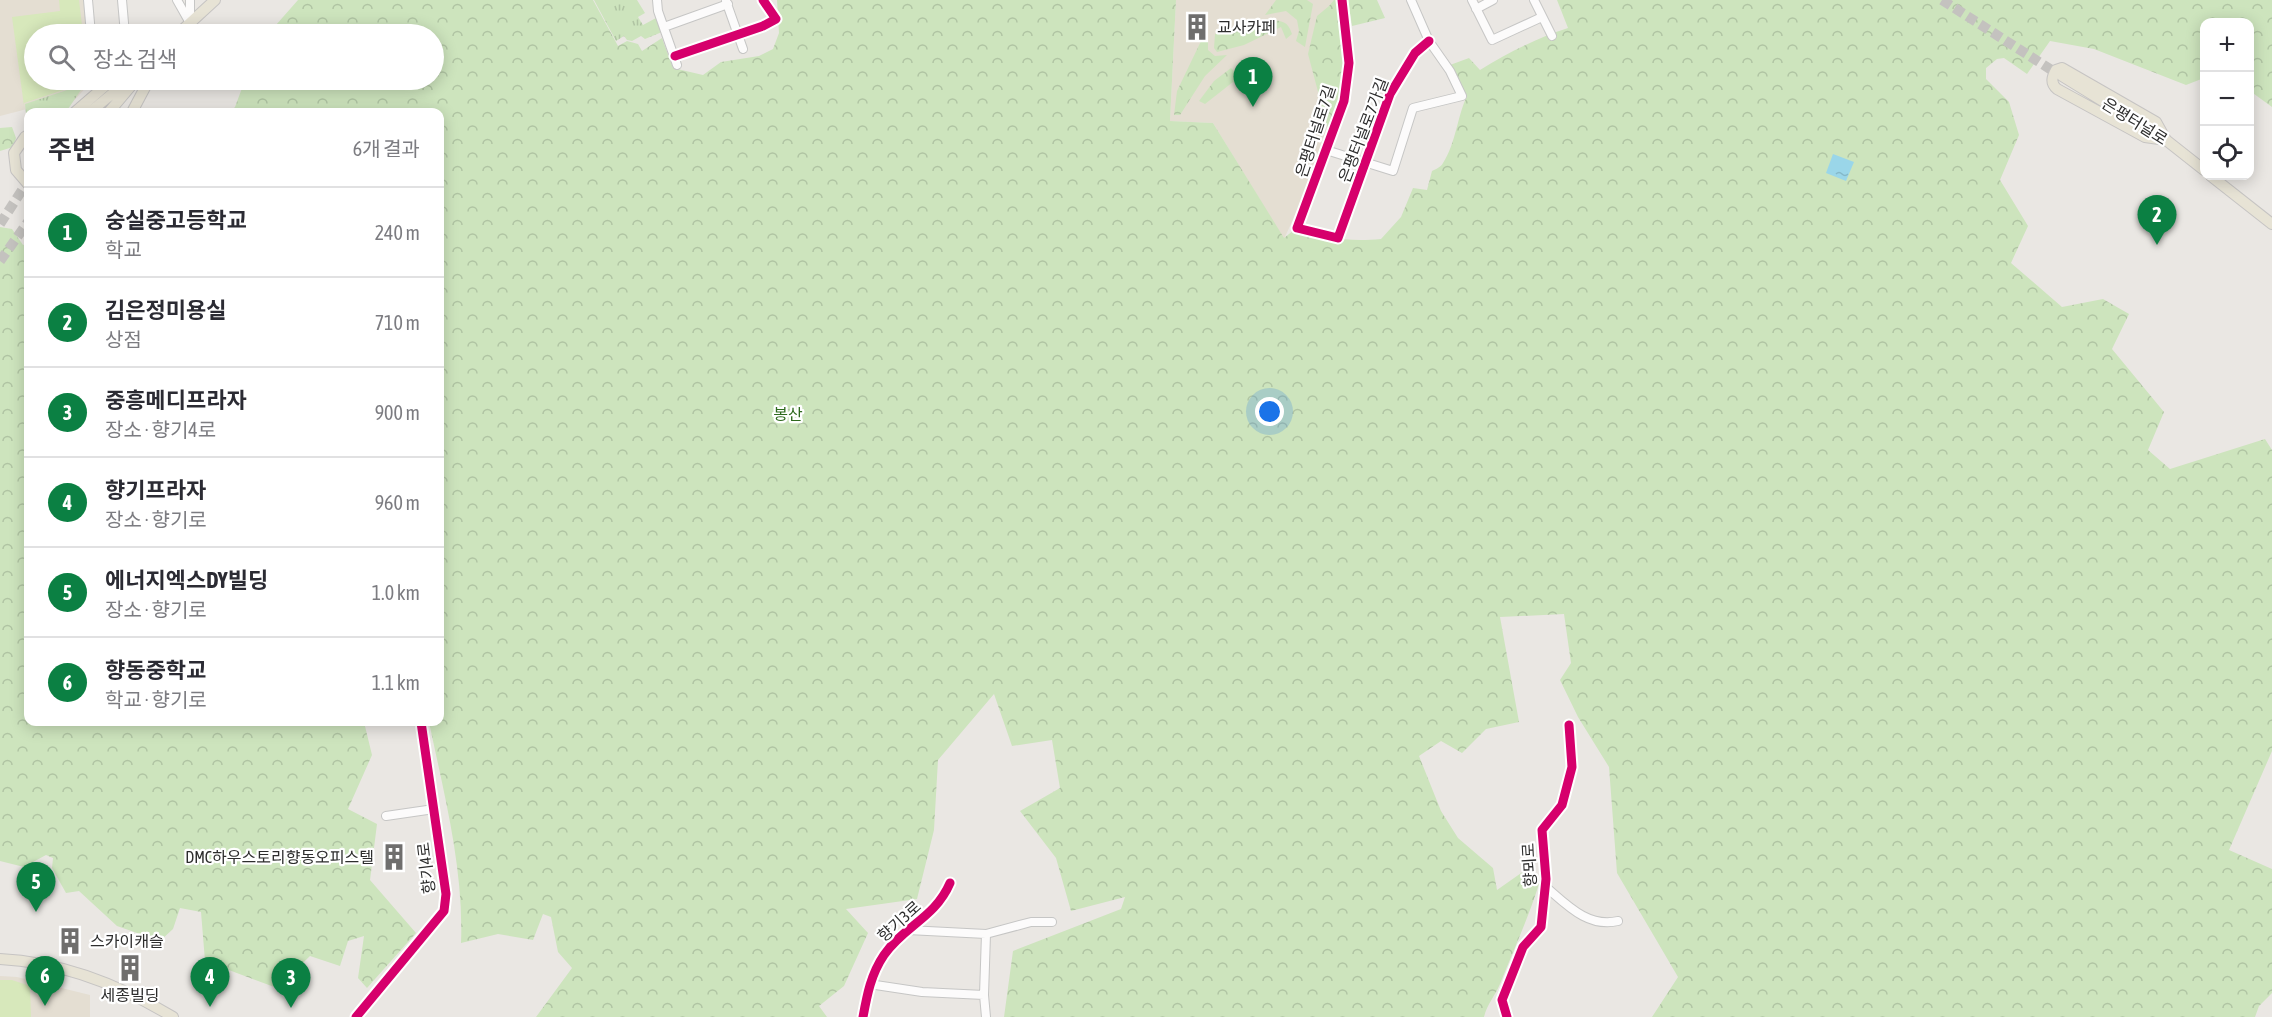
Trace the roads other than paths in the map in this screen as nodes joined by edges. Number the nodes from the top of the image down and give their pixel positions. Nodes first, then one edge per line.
1 (88, 0) edge
2 (122, 0) edge
3 (177, 0) edge
4 (190, 0) edge
5 (215, 0) edge
6 (657, 0) edge
7 (763, 0) edge
8 (1342, 0) edge
9 (1411, 0) edge
10 (1472, 0) edge
11 (1493, 0) edge
12 (1534, 0) edge
13 (727, 2) edge
14 (1476, 9) junction
15 (1542, 17) junction
16 (190, 23) junction
17 (91, 24) edge
18 (124, 24) edge
19 (664, 27) junction
20 (739, 33) junction
21 (1552, 36) dead end
22 (1430, 41) junction
23 (743, 49) dead end
24 (2062, 76) tunnel mouth
25 (100, 90) edge
26 (117, 90) edge
27 (128, 90) edge
28 (144, 90) edge
29 (80, 108) edge
30 (95, 108) edge
31 (112, 108) edge
32 (134, 108) edge
33 (24, 138) edge
34 (2166, 140) junction
35 (1326, 150) junction
36 (1366, 163) junction
37 (2200, 166) edge
38 (24, 179) edge
39 (2216, 180) edge
40 (2272, 224) edge
41 (1338, 238) joint
42 (1569, 725) dead end
43 (422, 726) edge
44 (434, 809) junction
45 (386, 816) dead end
46 (950, 883) dead end
47 (1546, 887) junction
48 (1618, 921) dead end
49 (1052, 922) dead end
50 (908, 930) junction
51 (986, 934) junction
52 (0, 959) edge
53 (869, 984) junction
54 (984, 995) junction
55 (173, 1017) edge
56 (356, 1017) edge
57 (863, 1017) edge
58 (986, 1017) edge
59 (1507, 1017) edge

1 - 17 street
2 - 18 street
3 - 16 street
4 - 16 street
5 - 16 main road
6 - 19 street
7 - 20 street
8 - 35 street, 은평터널로7길
9 - 22 street, 은평터널로7가길
10 - 14 street
11 - 14 street
12 - 15 street
13 - 19 street
13 - 20 street
14 - 15 street
15 - 21 street
19 - 20 street
20 - 23 street
22 - 36 street, 은평터널로7가길
22 - 36 street, 은평터널로7가길
24 - 34 main road, 은평터널로
25 - 29 main road
26 - 30 main road
27 - 31 main road
28 - 32 main road
33 - 38 main road
34 - 34 main road
34 - 37 main road, 은평터널로
35 - 36 street, 은평터널로7가길
35 - 41 street, 은평터널로7길
36 - 41 street, 은평터널로7가길
39 - 40 main road
42 - 47 street, 향뫼로
43 - 44 street, 향기4로
44 - 45 street
44 - 56 street, 향기4로
46 - 50 street, 향기3로
47 - 48 street, 향뫼로
47 - 59 street, 향뫼로
49 - 51 street, 향기3로
50 - 51 street, 향기3로
50 - 53 street, 향기3로
51 - 54 street
52 - 55 main road
53 - 54 street
53 - 57 street, 향기3로
54 - 58 street

